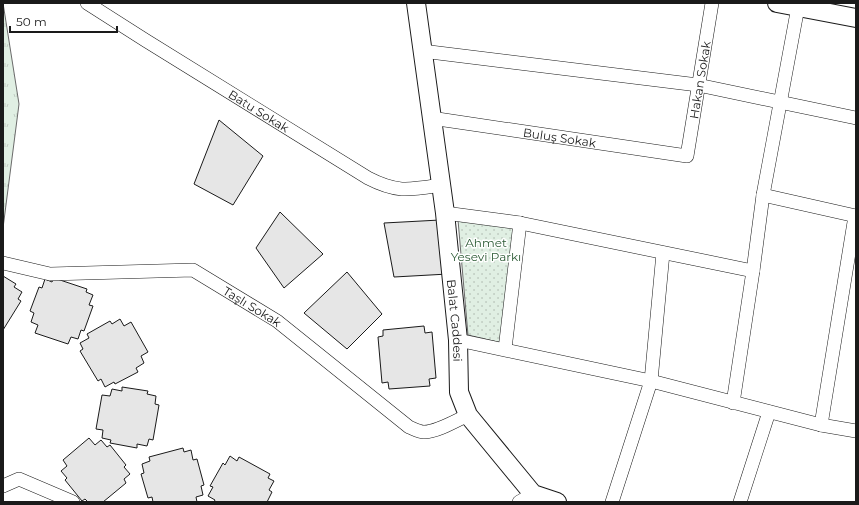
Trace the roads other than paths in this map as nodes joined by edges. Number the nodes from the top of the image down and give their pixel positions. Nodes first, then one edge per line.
1 (87, 3) edge
2 (416, 3) edge
3 (712, 3) edge
4 (777, 3) edge
5 (798, 7) junction
6 (856, 18) edge
7 (422, 51) junction
8 (698, 85) junction
9 (780, 103) junction
10 (431, 118) junction
11 (856, 118) edge
12 (687, 156) joint
13 (441, 185) junction
14 (763, 195) junction
15 (445, 213) junction
16 (855, 216) edge
17 (520, 223) junction
18 (663, 252) junction
19 (3, 263) edge
20 (753, 271) junction
21 (458, 340) junction
22 (505, 349) junction
23 (651, 381) junction
24 (733, 403) junction
25 (769, 412) junction
26 (468, 415) junction
27 (821, 424) junction
28 (856, 431) edge
29 (3, 486) edge
30 (530, 499) edge
31 (73, 502) edge
32 (558, 502) edge
33 (612, 502) edge
34 (740, 502) edge

1 - 13 street, Batu Sokak
2 - 7 street, Balat Caddesi
3 - 8 street, Hakan Sokak
4 - 5 street
5 - 6 street
5 - 9 street
7 - 8 street
7 - 10 street, Balat Caddesi
8 - 9 street
8 - 12 street, Hakan Sokak
9 - 11 street
9 - 14 street
10 - 12 street, Buluş Sokak
10 - 13 street, Balat Caddesi
13 - 15 street, Balat Caddesi
14 - 16 street
14 - 20 street
15 - 17 street
15 - 21 street, Balat Caddesi
16 - 27 street
17 - 18 street
17 - 22 street
18 - 20 street
18 - 23 street
19 - 26 street, Taşlı Sokak
20 - 24 street
21 - 22 street
21 - 26 street, Balat Caddesi
22 - 23 street
23 - 24 street
23 - 33 street
24 - 25 street
25 - 27 street
25 - 34 street
26 - 30 street, Balat Caddesi
27 - 28 street
29 - 31 street
30 - 32 street, Balat Caddesi

